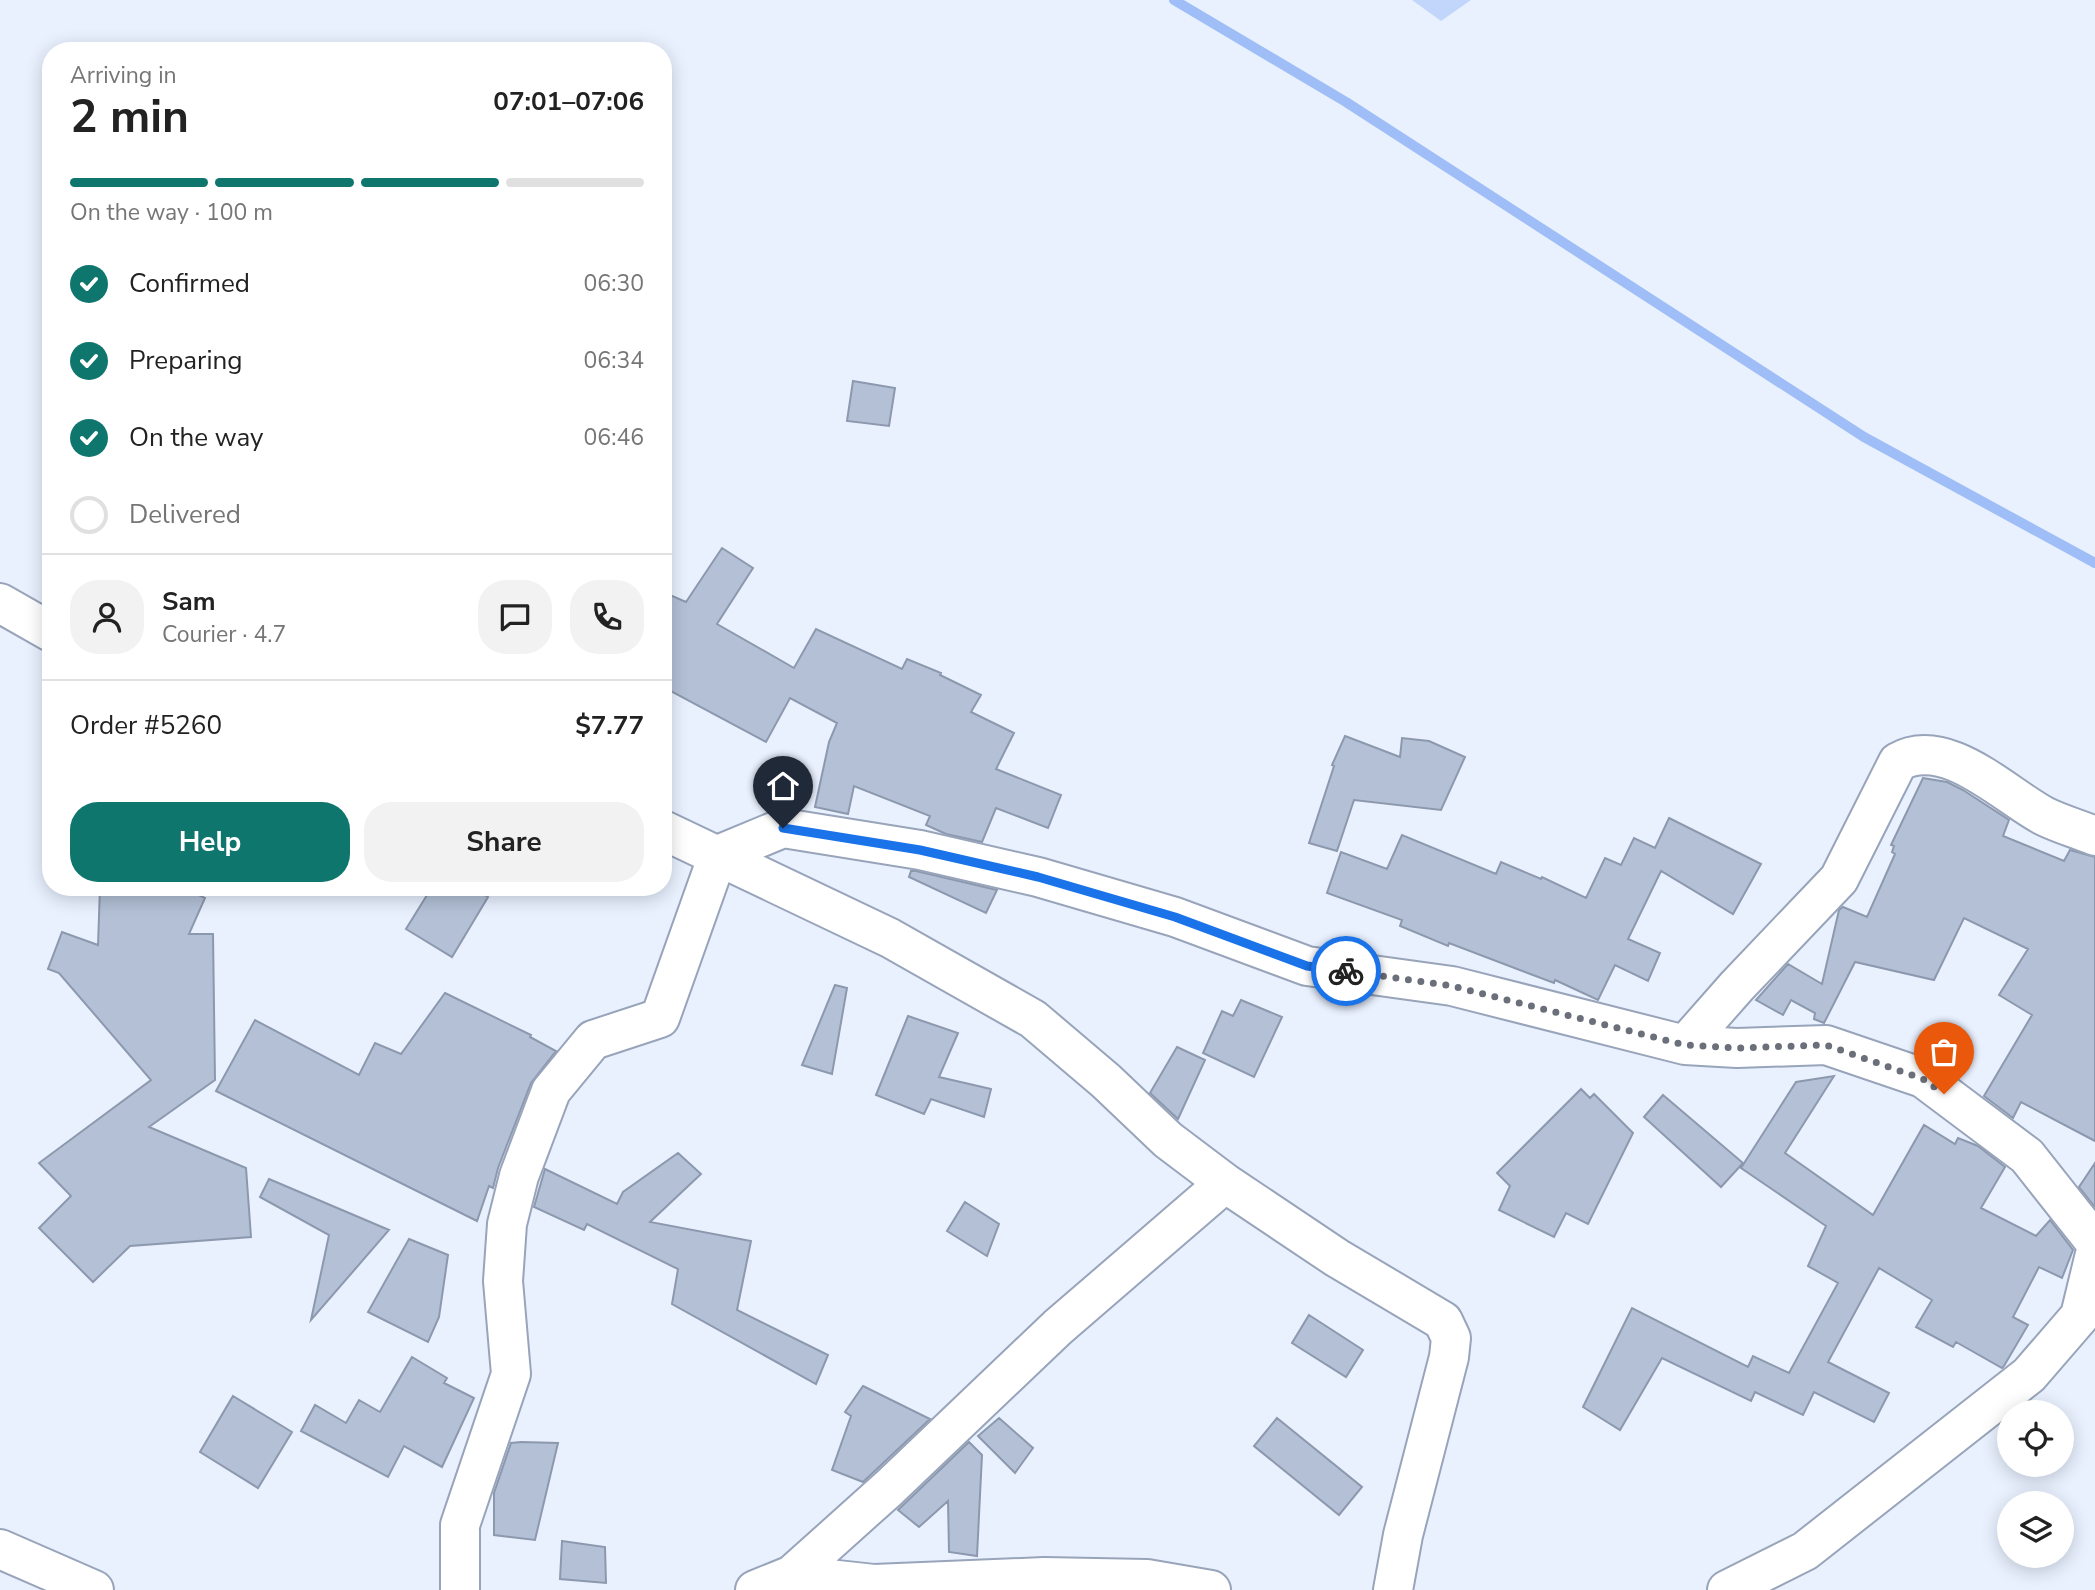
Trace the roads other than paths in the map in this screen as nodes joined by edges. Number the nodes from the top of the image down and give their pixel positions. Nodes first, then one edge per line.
1 (0, 603) edge
2 (42, 627) edge
3 (672, 834) edge
4 (2095, 836) edge
5 (718, 855) junction
6 (1685, 1045) junction
7 (1225, 1183) junction
8 (2095, 1242) edge
9 (2095, 1254) edge
10 (2087, 1320) edge
11 (0, 1549) edge
12 (792, 1575) junction
13 (94, 1590) edge
14 (460, 1590) edge
15 (755, 1590) edge
16 (1211, 1590) edge
17 (1394, 1590) edge
18 (1727, 1590) edge

1 - 2 street
3 - 5 street
4 - 6 street
5 - 6 street
5 - 7 street
5 - 14 street
6 - 8 street
7 - 12 street
7 - 17 street
9 - 10 street
10 - 18 street
11 - 13 street
12 - 15 street
12 - 16 street

